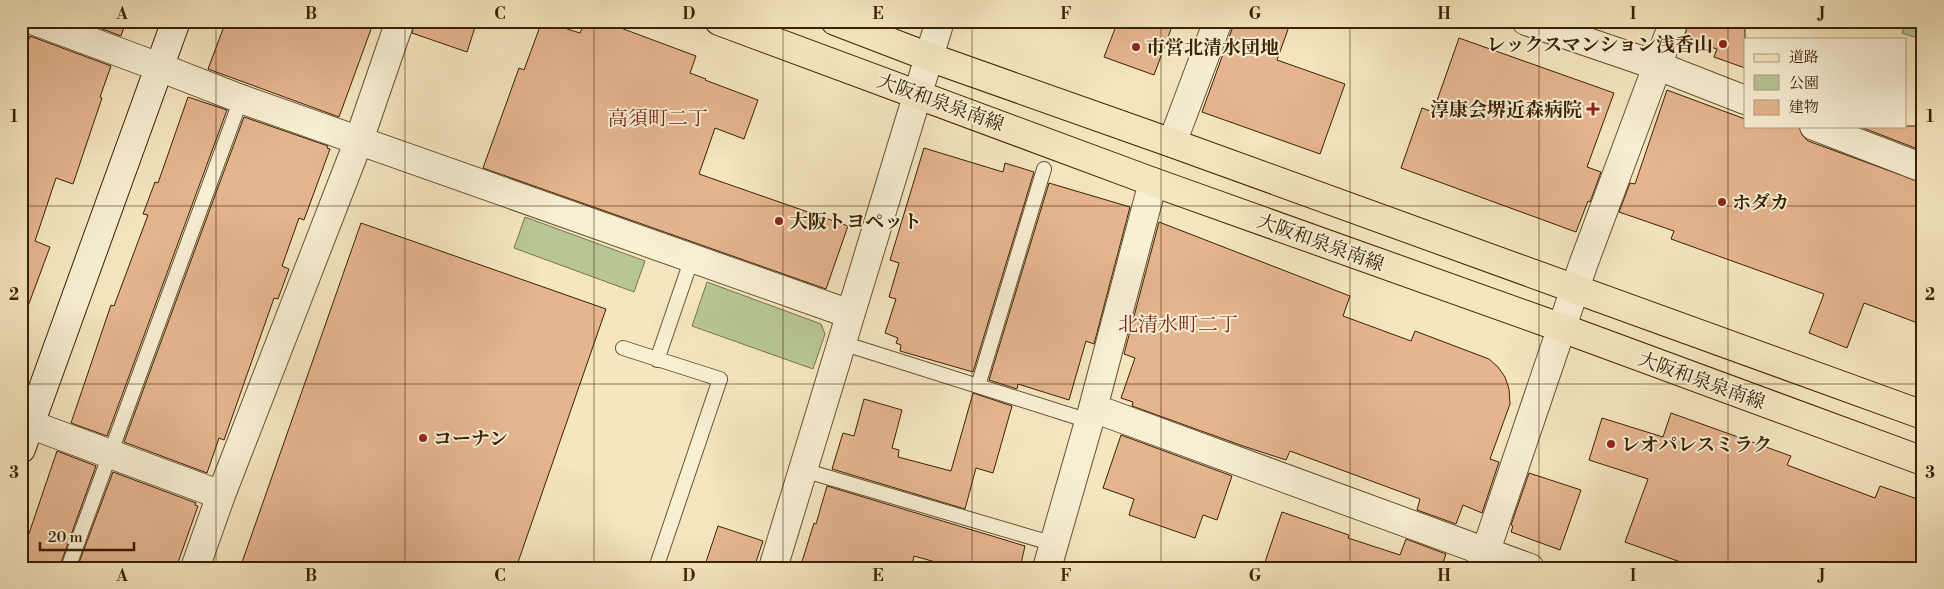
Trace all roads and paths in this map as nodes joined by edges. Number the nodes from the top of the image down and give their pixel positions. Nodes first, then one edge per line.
1 (35, 21) edge
2 (176, 21) edge
3 (400, 21) edge
4 (719, 21) edge
5 (835, 21) edge
6 (940, 21) edge
7 (1218, 21) edge
8 (1526, 21) edge
9 (1674, 21) edge
10 (929, 57) junction
11 (1658, 66) junction
12 (160, 67) junction
13 (919, 94) junction
14 (241, 99) junction
15 (1744, 100) edge
16 (1819, 128) edge
17 (359, 140) junction
18 (1172, 143) junction
19 (1923, 168) edge
20 (1044, 169) dead end
21 (1153, 182) junction
22 (692, 258) junction
23 (1575, 289) junction
24 (850, 314) junction
25 (1562, 328) junction
26 (842, 343) junction
27 (623, 348) dead end
28 (657, 360) junction
29 (978, 386) junction
30 (1091, 414) junction
31 (1923, 415) edge
32 (24, 431) edge
33 (111, 454) junction
34 (1923, 461) edge
35 (803, 470) junction
36 (221, 495) junction
37 (1051, 556) edge
38 (1483, 560) edge
39 (68, 568) edge
40 (195, 568) edge
41 (656, 568) edge
42 (773, 568) edge
43 (1530, 568) edge

1 - 12 street
2 - 12 street
3 - 17 street
4 - 13 main road, 大阪和泉泉南線
5 - 10 main road, 大阪和泉泉南線
6 - 10 street
7 - 18 street
8 - 11 street
9 - 11 street
10 - 13 street
10 - 18 main road, 大阪和泉泉南線
11 - 15 street
11 - 23 street
12 - 14 street
12 - 32 street
13 - 21 main road, 大阪和泉泉南線
13 - 24 street
14 - 17 street
14 - 33 lane
16 - 19 street
17 - 22 street
17 - 36 street
18 - 23 main road, 大阪和泉泉南線
20 - 29 lane
21 - 25 main road, 大阪和泉泉南線
21 - 30 street
22 - 24 street
22 - 28 lane
23 - 25 street
23 - 31 main road, 大阪和泉泉南線
24 - 26 street
25 - 34 main road, 大阪和泉泉南線
25 - 38 street
26 - 29 lane
26 - 35 street
27 - 28 lane
28 - 41 lane
29 - 30 lane
30 - 37 street
30 - 38 street
32 - 33 street
33 - 36 street
33 - 39 lane
35 - 37 lane
35 - 42 street
36 - 40 street
38 - 43 street

